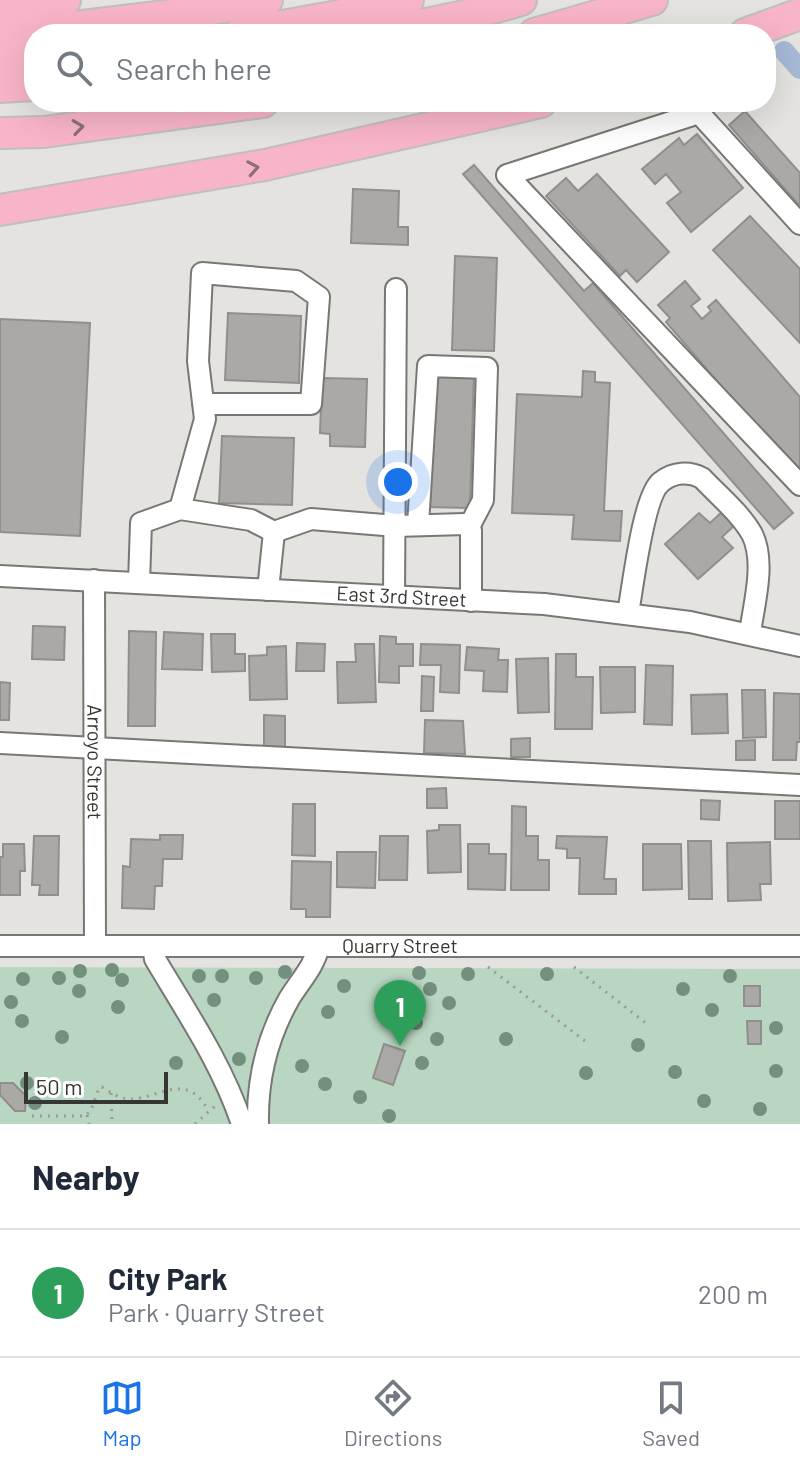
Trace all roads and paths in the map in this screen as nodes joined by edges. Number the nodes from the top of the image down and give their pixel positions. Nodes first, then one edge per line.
1 (65, 0) edge
2 (153, 0) edge
3 (267, 0) edge
4 (408, 0) edge
5 (521, 0) edge
6 (652, 0) edge
7 (0, 6) edge
8 (800, 14) edge
9 (0, 17) edge
10 (99, 24) edge
11 (294, 24) edge
12 (426, 24) edge
13 (569, 24) edge
14 (772, 24) edge
15 (24, 33) edge
16 (0, 36) edge
17 (24, 61) edge
18 (0, 64) edge
19 (24, 86) edge
20 (0, 87) edge
21 (190, 112) edge
22 (501, 112) edge
23 (0, 133) edge
24 (176, 181) junction
25 (0, 195) edge
26 (0, 210) edge
27 (800, 224) edge
28 (396, 289) dead end
29 (203, 404) junction
30 (800, 485) edge
31 (180, 509) junction
32 (418, 525) junction
33 (396, 526) junction
34 (469, 527) junction
35 (274, 532) junction
36 (0, 576) edge
37 (94, 580) junction
38 (139, 583) junction
39 (268, 590) junction
40 (394, 596) junction
41 (471, 601) junction
42 (628, 613) junction
43 (750, 633) junction
44 (800, 646) edge
45 (0, 743) edge
46 (94, 747) junction
47 (800, 785) edge
48 (0, 946) edge
49 (95, 946) junction
50 (153, 946) junction
51 (319, 946) junction
52 (800, 946) edge
53 (482, 962) dead end
54 (568, 962) dead end
55 (647, 1024) dead end
56 (585, 1041) dead end
57 (111, 1093) junction
58 (232, 1094) junction
59 (208, 1110) junction
60 (87, 1115) junction
61 (32, 1116) dead end
62 (62, 1116) junction
63 (62, 1124) edge
64 (89, 1124) edge
65 (112, 1124) edge
66 (195, 1124) edge
67 (242, 1124) edge
68 (258, 1124) edge

1 - 7 highway
2 - 9 highway
3 - 10 highway
4 - 11 highway
5 - 12 highway
6 - 13 highway
8 - 14 highway
15 - 16 highway
17 - 18 highway
19 - 20 highway
23 -> 21 highway
24 -> 22 highway
24 - 25 highway
24 - 26 highway
27 - 30 street
28 - 33 street
29 - 29 street
29 - 31 street
31 - 35 street
31 - 38 street
32 - 33 street
32 - 34 street
32 - 34 street
33 - 35 street
33 - 40 street
34 - 41 street
35 - 39 street
36 - 37 street, East 3rd Street
37 - 38 street, East 3rd Street
37 - 46 street, Arroyo Street
38 - 39 street, East 3rd Street
39 - 40 street, East 3rd Street
40 - 41 street, East 3rd Street
41 - 42 street, East 3rd Street
42 - 43 street, East 3rd Street
42 - 43 street
43 - 44 street, East 3rd Street
45 - 46 street
46 - 47 street
46 - 49 street, Arroyo Street
48 - 49 street, Quarry Street
49 - 50 street, Quarry Street
50 - 51 street, Quarry Street
50 - 58 street
51 - 52 street, Quarry Street
51 - 68 street
53 - 56 path
54 - 55 path
57 - 59 path
57 - 60 path
57 - 65 path
58 - 59 path
58 - 67 street
59 - 66 path
60 - 62 path
60 - 64 path
61 - 62 path
62 - 63 path

